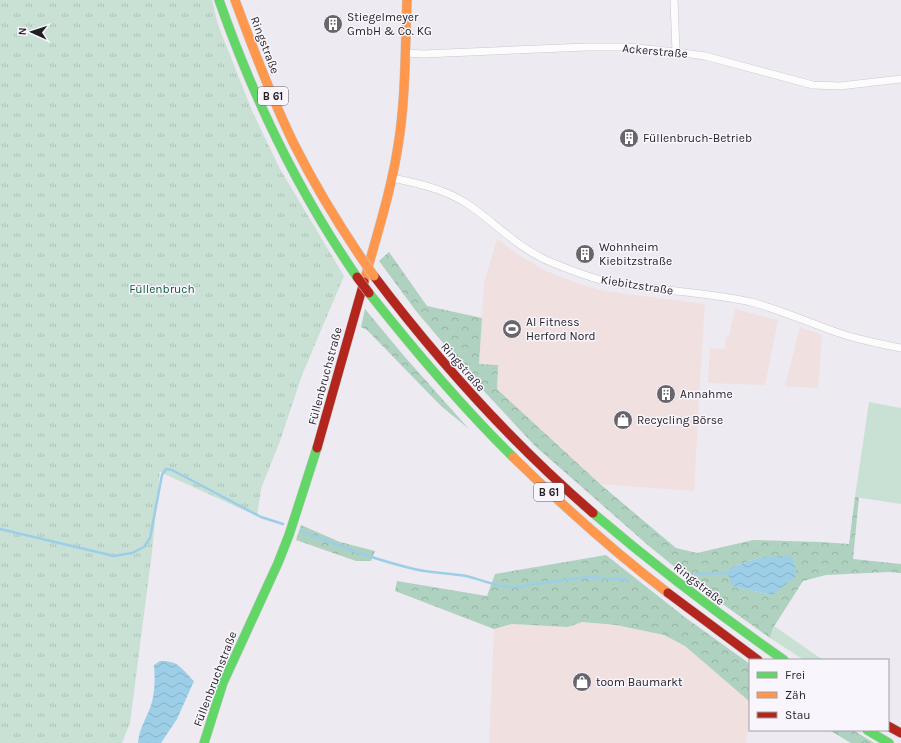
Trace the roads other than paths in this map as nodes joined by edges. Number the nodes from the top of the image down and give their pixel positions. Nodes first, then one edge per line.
1 (219, 0) edge
2 (235, 0) edge
3 (407, 0) edge
4 (674, 0) edge
5 (676, 52) junction
6 (405, 54) junction
7 (901, 79) edge
8 (392, 178) junction
9 (901, 348) edge
10 (757, 659) edge
11 (783, 659) edge
12 (889, 727) edge
13 (869, 731) edge
14 (901, 734) edge
15 (204, 743) edge
16 (889, 743) edge

1 - 10 main road, B 61, bridge
2 - 11 main road, Ringstraße / B 61, bridge
3 - 6 main road, Füllenbruchstraße
4 - 5 street
5 - 6 street, Ackerstraße
5 - 7 street, Ackerstraße
6 - 8 main road, Füllenbruchstraße
8 - 9 street, Kiebitzstraße
8 - 15 main road, Füllenbruchstraße
12 - 14 main road
13 - 16 main road

